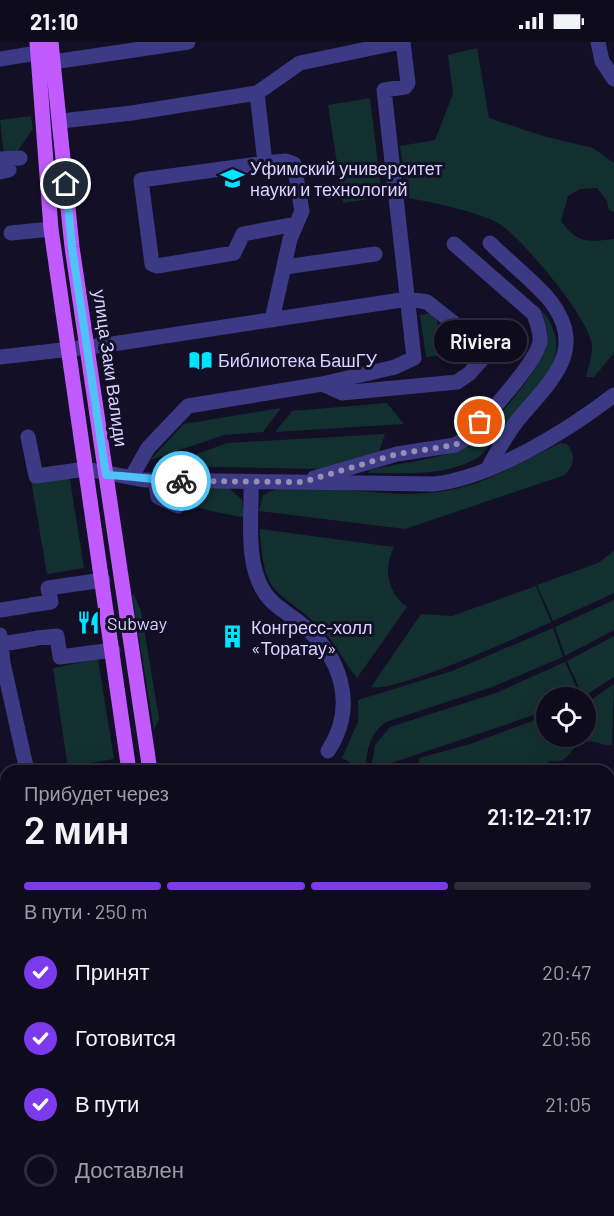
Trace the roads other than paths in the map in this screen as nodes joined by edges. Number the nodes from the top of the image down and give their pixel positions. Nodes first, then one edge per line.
1 (188, 42) edge
2 (402, 42) edge
3 (598, 42) edge
4 (150, 45) edge
5 (46, 50) edge
6 (0, 59) edge
7 (614, 79) edge
8 (257, 93) junction
9 (61, 121) junction
10 (20, 158) dead end
11 (265, 163) junction
12 (3, 167) edge
13 (296, 224) junction
14 (51, 229) junction
15 (5, 234) edge
16 (489, 243) dead end
17 (454, 244) dead end
18 (375, 254) dead end
19 (285, 267) junction
20 (408, 299) junction
21 (272, 320) junction
22 (88, 345) junction
23 (68, 348) junction
24 (0, 357) edge
25 (322, 384) junction
26 (614, 395) edge
27 (28, 437) dead end
28 (488, 468) junction
29 (86, 469) junction
30 (106, 475) junction
31 (132, 476) junction
32 (155, 480) junction
33 (251, 482) junction
34 (303, 482) junction
35 (178, 506) dead end
36 (103, 579) junction
37 (0, 610) edge
38 (1, 639) edge
39 (113, 650) junction
40 (1, 664) edge
41 (328, 751) dead end
42 (26, 765) edge
43 (128, 765) edge
44 (149, 765) edge

1 - 4 street
2 - 8 street
2 - 20 street
3 - 7 street
4 - 5 street
5 - 6 street
5 - 9 main road, улица Заки Валиди
5 - 14 main road
8 - 9 street
8 - 11 street
9 - 22 main road, улица Заки Валиди
10 - 12 street
11 - 13 street
11 - 13 street
13 - 19 street
14 - 15 street
14 - 23 main road
16 - 28 street
17 - 34 street
18 - 19 street
19 - 21 street
20 - 21 street
20 - 25 street
20 - 25 street
21 - 22 street
22 - 23 street
22 - 30 main road, улица Заки Валиди
23 - 24 street
23 - 29 main road
25 - 31 street
26 - 28 street
27 - 29 street
28 - 34 street
29 - 30 street
29 - 36 main road
30 - 31 street
30 - 44 main road, улица Заки Валиди
31 - 32 street
32 - 33 street
32 - 35 street
33 - 34 street
33 - 41 street
36 - 37 street
36 - 39 main road
38 - 39 street
38 - 40 street
39 - 43 main road
40 - 42 street

